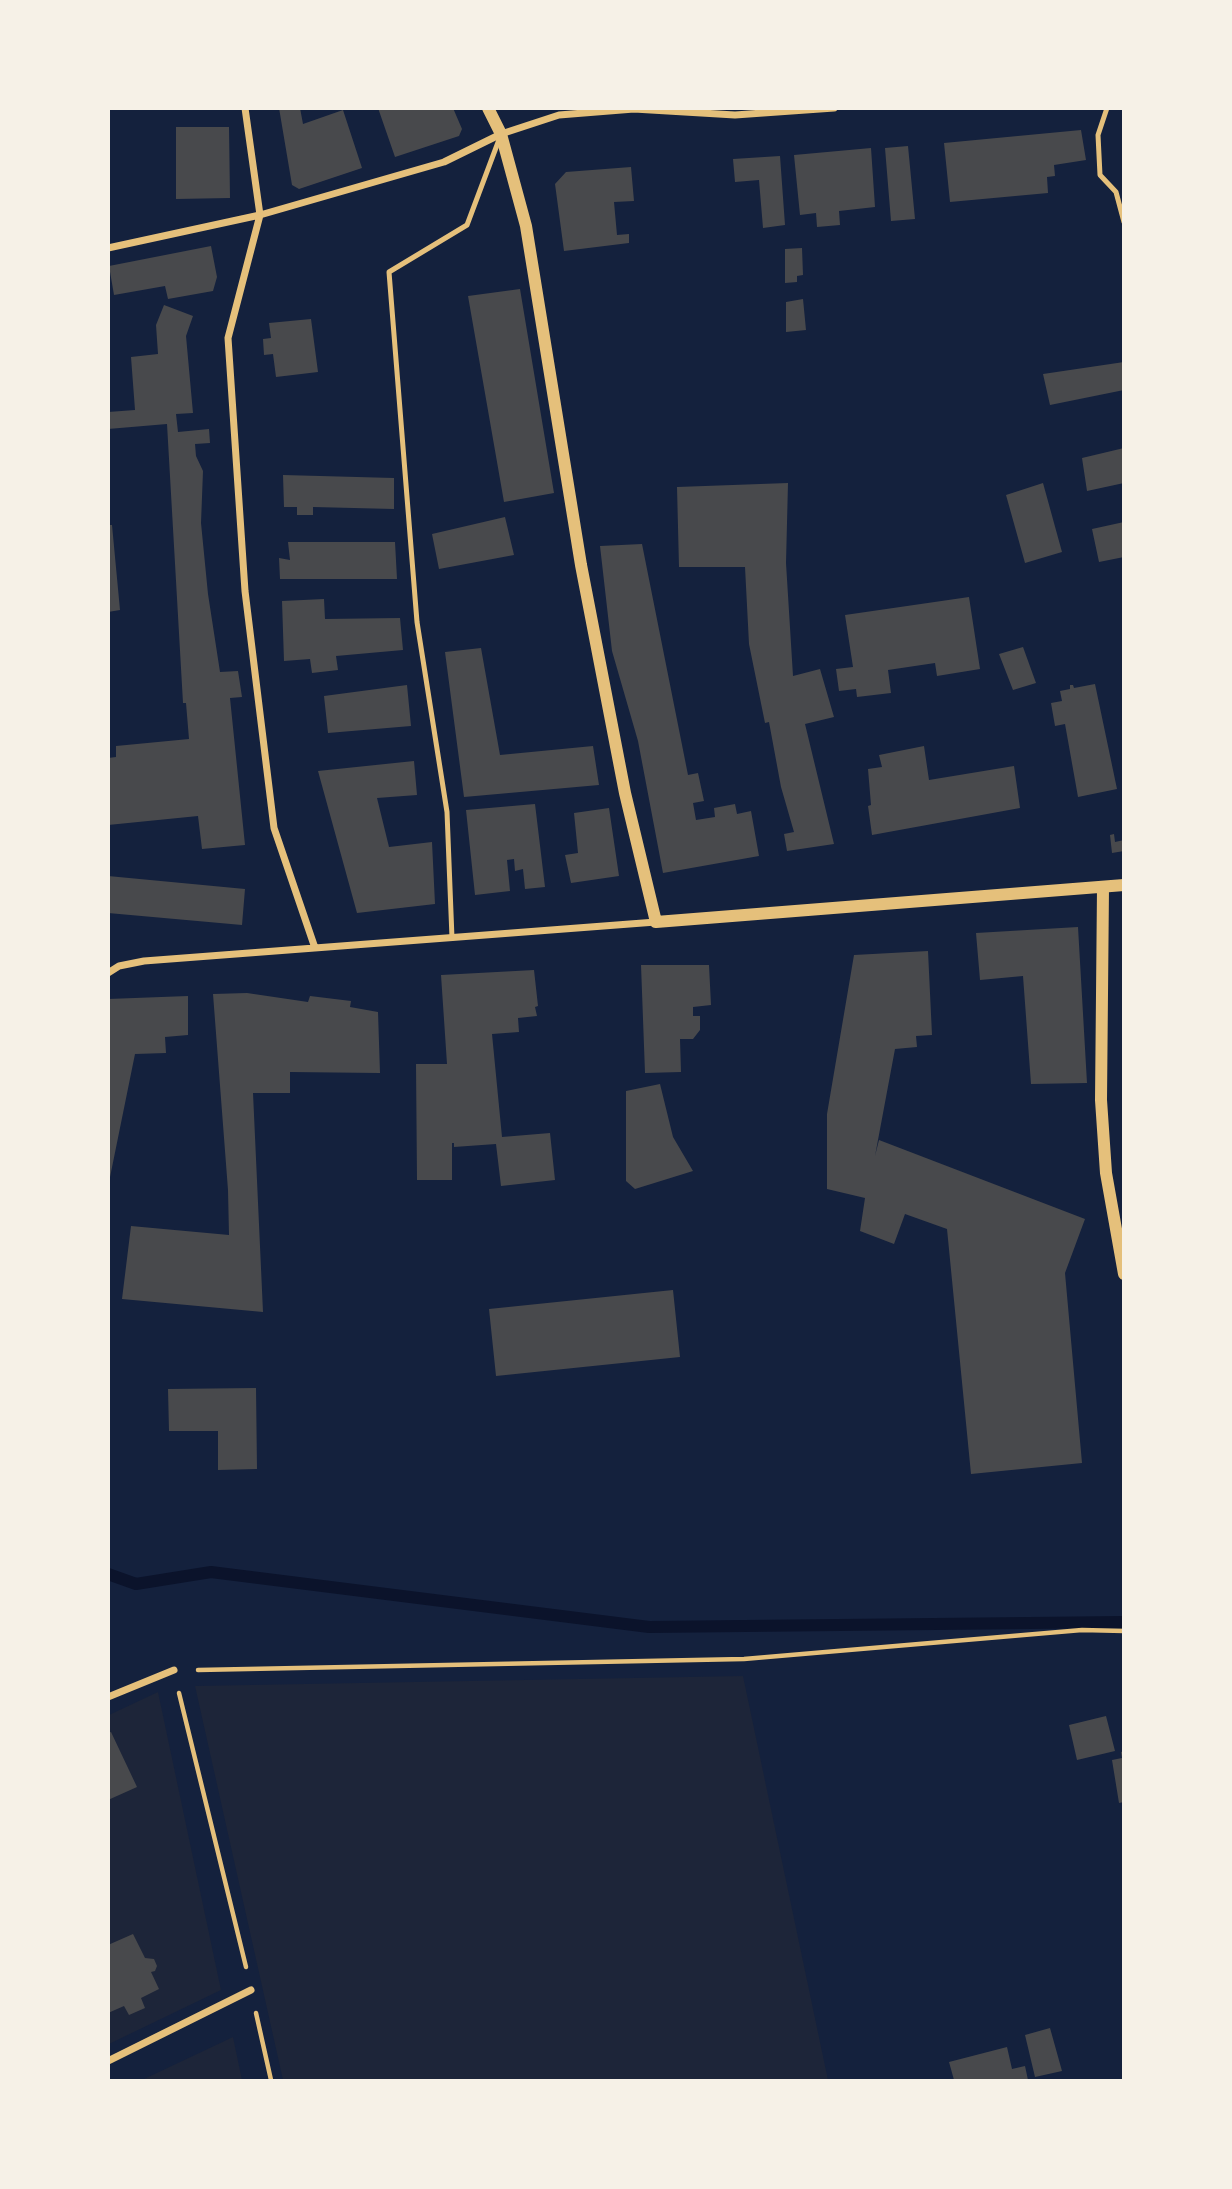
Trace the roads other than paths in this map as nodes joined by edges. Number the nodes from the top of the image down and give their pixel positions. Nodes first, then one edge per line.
1 (245, 108) edge
2 (488, 108) edge
3 (834, 108) edge
4 (1107, 108) edge
5 (500, 134) junction
6 (260, 215) junction
7 (1124, 222) edge
8 (108, 248) edge
9 (1124, 885) edge
10 (1103, 888) junction
11 (656, 922) junction
12 (452, 937) junction
13 (315, 948) junction
14 (108, 973) edge
15 (1124, 1274) edge
16 (174, 1670) road end
17 (108, 1697) edge
18 (251, 1990) road end
19 (108, 2061) edge

1 - 6 street
2 - 5 street
3 - 5 street
4 - 7 lane
5 - 6 street
5 - 11 street
5 - 12 lane
6 - 8 street
6 - 13 street
9 - 10 street
10 - 11 street
10 - 15 street
11 - 12 street
12 - 13 street
13 - 14 street
16 - 17 street
18 - 19 street

